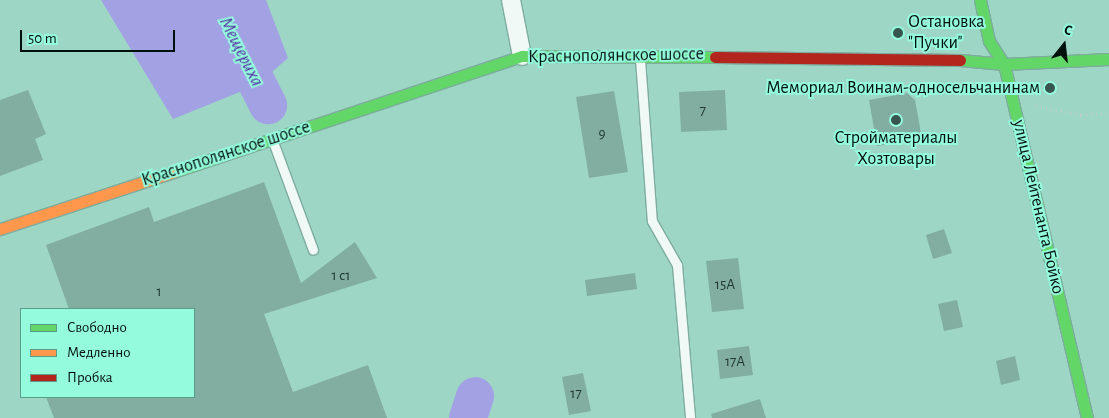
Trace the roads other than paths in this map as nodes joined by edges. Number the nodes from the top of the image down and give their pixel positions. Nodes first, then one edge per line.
1 (511, 0) edge
2 (980, 0) edge
3 (640, 54) junction
4 (522, 56) junction
5 (1109, 59) edge
6 (1004, 64) junction
7 (272, 138) junction
8 (0, 229) edge
9 (313, 250) dead end
10 (690, 418) edge
11 (1087, 418) edge

1 - 4 street
2 - 6 main road, улица Лейтенанта Бойко
3 - 4 main road, Краснополянское шоссе
3 - 6 main road, Краснополянское шоссе
3 - 10 lane
4 - 7 main road, Краснополянское шоссе
5 - 6 main road, Краснополянское шоссе
6 - 11 main road, улица Лейтенанта Бойко
7 - 8 main road, Краснополянское шоссе
7 - 9 lane

